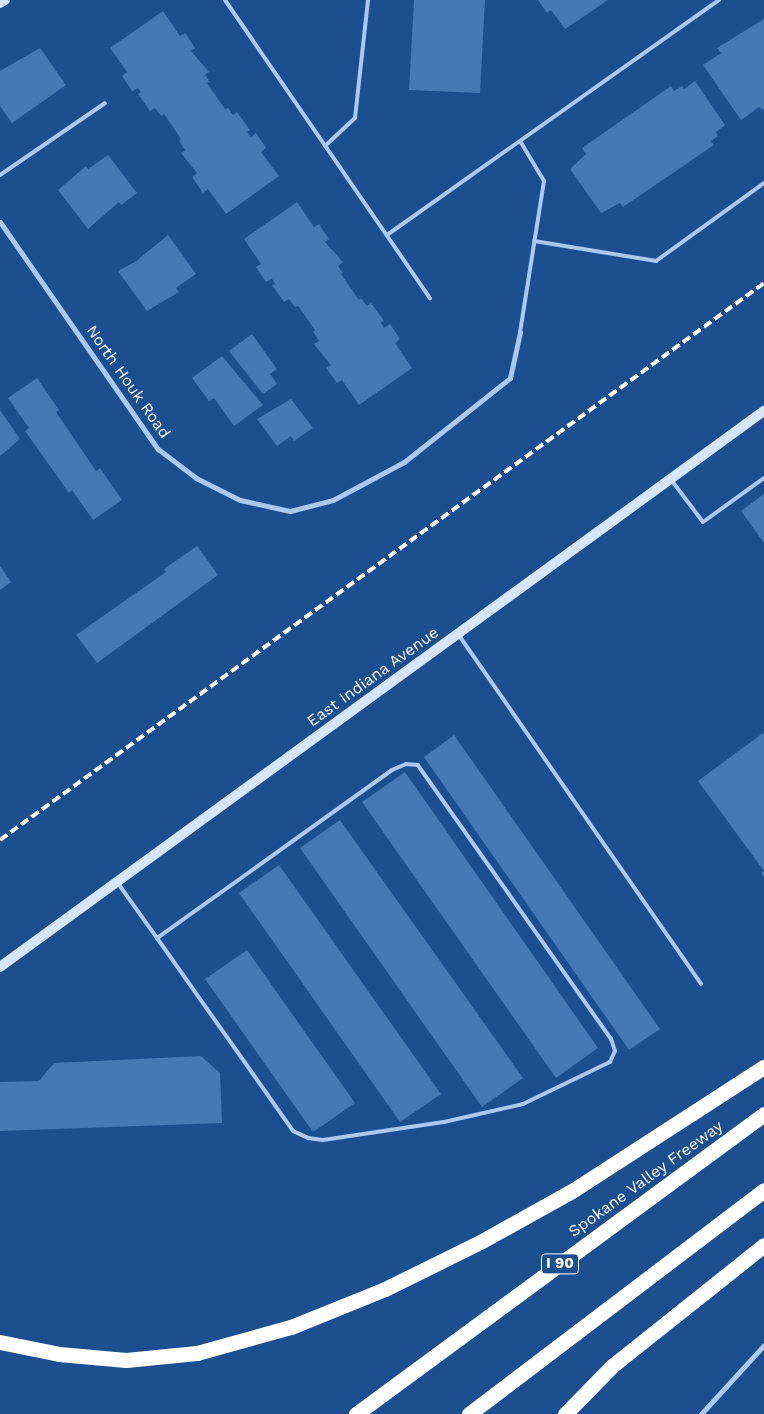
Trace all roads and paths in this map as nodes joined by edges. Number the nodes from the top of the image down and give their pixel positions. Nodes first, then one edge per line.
1 (5, 0) edge
2 (225, 0) edge
3 (368, 0) edge
4 (719, 0) edge
5 (0, 3) edge
6 (105, 103) dead end
7 (520, 141) junction
8 (325, 146) junction
9 (0, 174) edge
10 (764, 183) edge
11 (0, 222) edge
12 (387, 235) junction
13 (534, 242) junction
14 (430, 298) dead end
15 (520, 332) joint
16 (764, 411) edge
17 (764, 478) edge
18 (670, 479) junction
19 (458, 634) junction
20 (117, 882) junction
21 (157, 938) junction
22 (0, 967) edge
23 (700, 984) dead end
24 (764, 1067) edge
25 (764, 1114) edge
26 (764, 1190) edge
27 (764, 1246) edge
28 (0, 1342) edge
29 (764, 1346) edge
30 (356, 1414) edge
31 (469, 1414) edge
32 (565, 1414) edge
33 (701, 1414) edge

1 - 5 main road
2 - 8 lane
3 - 8 lane
4 - 7 lane
6 - 9 lane
7 - 12 lane
7 - 13 lane
8 - 12 lane
10 - 13 lane
11 - 15 street, North Houk Road
12 - 14 lane
13 - 15 lane
16 - 18 main road, East Indiana Avenue
17 - 18 lane
18 - 19 main road, East Indiana Avenue
19 - 20 main road, East Indiana Avenue
19 - 23 lane
20 - 21 lane
20 - 22 main road, East Indiana Avenue
21 - 21 lane
24 - 28 highway
25 - 30 highway, Spokane Valley Freeway / I 90
26 - 31 highway
27 - 32 highway
29 - 33 street

